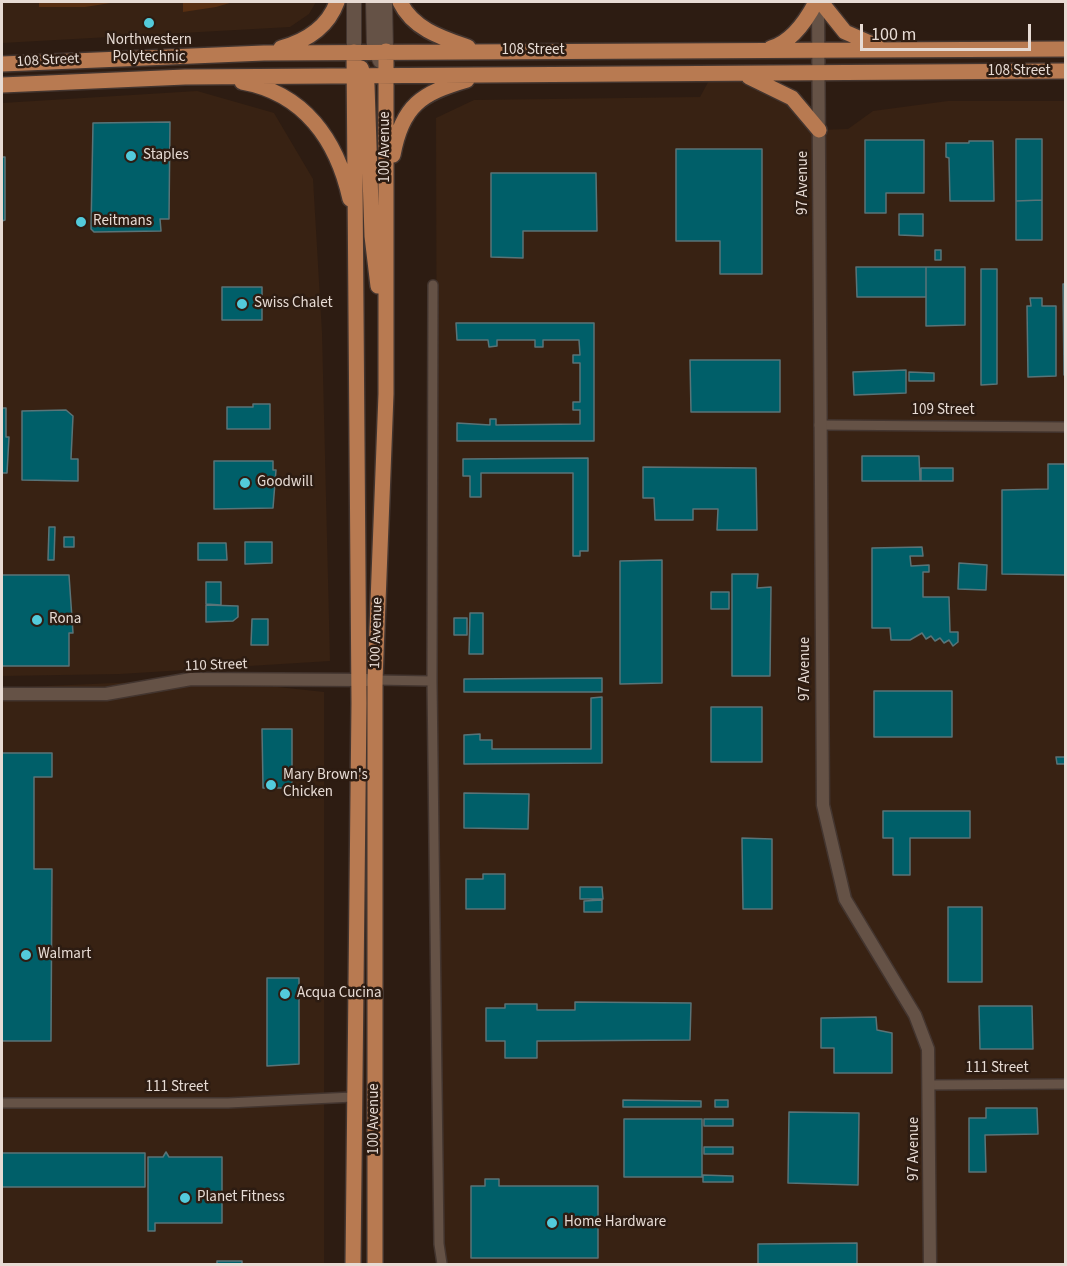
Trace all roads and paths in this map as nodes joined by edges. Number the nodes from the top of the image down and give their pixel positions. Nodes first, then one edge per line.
1 (337, 2) edge
2 (354, 2) edge
3 (373, 2) edge
4 (385, 2) edge
5 (400, 2) edge
6 (818, 2) edge
7 (818, 50) junction
8 (1065, 50) edge
9 (483, 51) junction
10 (762, 51) junction
11 (900, 51) junction
12 (354, 52) junction
13 (380, 52) junction
14 (264, 53) junction
15 (2, 63) edge
16 (1065, 71) edge
17 (818, 74) junction
18 (359, 75) junction
19 (386, 75) junction
20 (483, 75) junction
21 (744, 75) junction
22 (186, 77) junction
23 (2, 85) edge
24 (819, 130) junction
25 (386, 193) junction
26 (357, 237) junction
27 (433, 285) dead end
28 (386, 394) junction
29 (819, 425) junction
30 (1065, 427) edge
31 (367, 680) junction
32 (432, 681) junction
33 (2, 694) edge
34 (1065, 1084) edge
35 (929, 1085) junction
36 (353, 1097) junction
37 (2, 1103) edge
38 (353, 1264) edge
39 (375, 1264) edge
40 (442, 1264) edge
41 (930, 1264) edge

1 - 14 main road
2 - 12 main road, 100 Avenue
3 - 13 main road
4 - 13 main road, 100 Avenue
5 - 9 main road
6 - 7 street, 97 Avenue
6 - 10 main road
6 - 11 main road
7 - 10 main road, 108 Street
7 - 11 main road, 108 Street
7 - 17 street, 97 Avenue
8 - 11 main road, 108 Street
9 - 10 main road, 108 Street
9 - 13 main road, 108 Street
12 - 13 main road, 108 Street
12 - 14 main road, 108 Street
12 - 18 main road, 100 Avenue
13 - 19 main road, 100 Avenue
14 - 15 main road, 108 Street
16 - 17 main road, 108 Street
17 - 21 main road, 108 Street
17 - 24 street, 97 Avenue
18 - 19 main road, 108 Street
18 - 22 main road, 108 Street
18 - 26 main road, 100 Avenue
18 - 28 main road
19 - 20 main road, 108 Street
19 - 25 main road, 100 Avenue
20 - 21 main road, 108 Street
20 - 25 main road
21 - 24 main road
22 - 23 main road, 108 Street
22 - 26 main road
24 - 29 street, 97 Avenue
25 - 28 main road, 100 Avenue
26 - 31 main road, 100 Avenue
27 - 32 street
28 - 31 main road, 100 Avenue
29 - 30 street, 109 Street
29 - 35 street, 97 Avenue
31 - 32 street, 110 Street
31 - 33 street, 110 Street
31 - 36 main road, 100 Avenue
31 - 39 main road, 100 Avenue
32 - 40 street
34 - 35 street, 111 Street
35 - 41 street, 97 Avenue
36 - 37 street, 111 Street
36 - 38 main road, 100 Avenue

